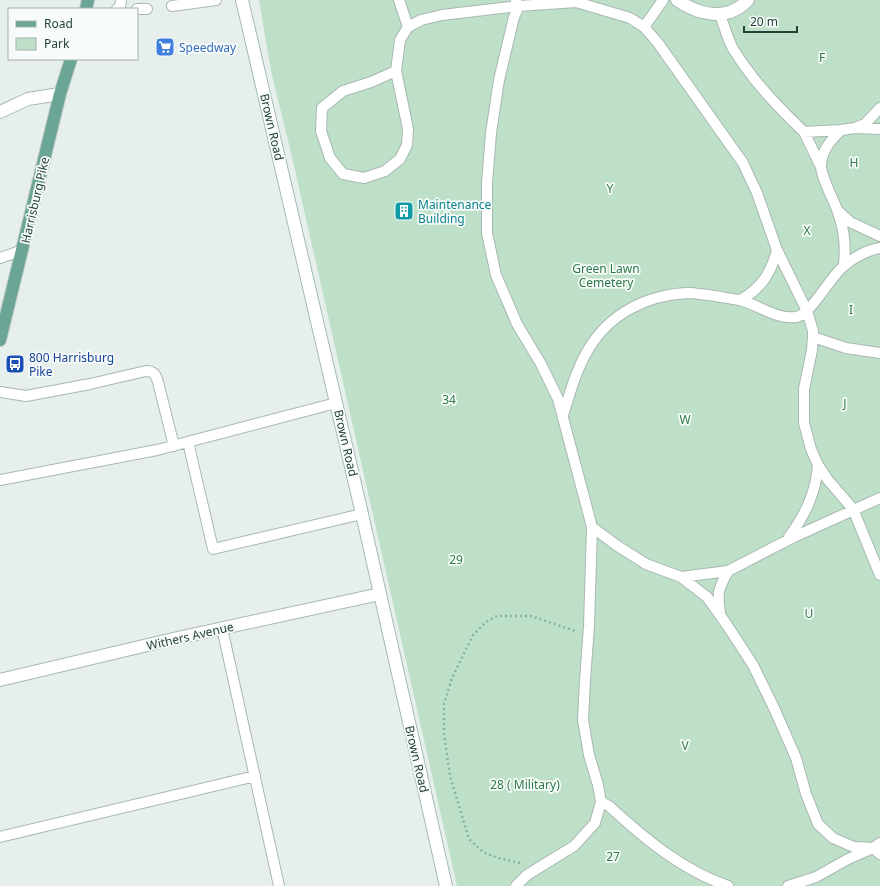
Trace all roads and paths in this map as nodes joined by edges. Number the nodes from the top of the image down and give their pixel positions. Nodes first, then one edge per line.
1 (216, 0) edge
2 (242, 0) edge
3 (400, 0) edge
4 (663, 0) edge
5 (677, 0) edge
6 (748, 0) edge
7 (578, 1) edge
8 (517, 3) edge
9 (172, 6) dead end
10 (720, 15) junction
11 (408, 27) junction
12 (644, 27) junction
13 (71, 60) edge
14 (396, 71) junction
15 (60, 94) junction
16 (880, 108) edge
17 (0, 112) edge
18 (855, 128) junction
19 (880, 129) edge
20 (841, 130) junction
21 (804, 132) junction
22 (820, 165) junction
23 (837, 210) junction
24 (880, 236) edge
25 (880, 248) edge
26 (23, 250) junction
27 (778, 250) junction
28 (0, 258) edge
29 (844, 265) junction
30 (740, 300) junction
31 (807, 311) junction
32 (813, 337) junction
33 (0, 340) edge
34 (880, 353) edge
35 (0, 392) edge
36 (336, 404) junction
37 (563, 416) junction
38 (188, 442) junction
39 (174, 446) junction
40 (818, 465) junction
41 (0, 480) edge
42 (880, 498) edge
43 (853, 509) junction
44 (362, 514) junction
45 (592, 526) junction
46 (786, 540) junction
47 (728, 572) junction
48 (880, 575) edge
49 (681, 577) junction
50 (380, 594) junction
51 (720, 615) junction
52 (222, 628) junction
53 (589, 636) junction
54 (0, 680) edge
55 (255, 776) junction
56 (601, 802) junction
57 (0, 837) edge
58 (878, 848) edge
59 (539, 867) junction
60 (279, 886) edge
61 (446, 886) edge
62 (516, 886) edge
63 (728, 886) edge
64 (788, 886) edge

1 - 9 lane
2 - 36 main road, Brown Road
3 - 11 lane
4 - 12 lane
5 - 10 main road
6 - 10 main road
7 - 8 lane
7 - 12 lane
8 - 11 lane
8 - 37 lane
10 - 21 lane
11 - 14 lane
12 - 27 lane
13 - 15 main road, Harrisburg Pike
14 - 14 lane
15 - 17 main road
15 - 26 main road, Harrisburg Pike
16 - 18 lane
18 - 19 lane
18 - 20 lane
20 - 21 lane
20 - 22 lane
21 - 22 lane
22 - 23 lane
23 - 24 lane
23 - 29 lane
25 - 29 lane
26 - 28 lane
26 - 33 main road, Harrisburg Pike
27 - 30 lane
27 - 31 lane
29 - 31 lane
30 - 31 lane
30 - 37 lane
31 - 32 lane
32 - 34 lane
32 - 40 lane
35 - 39 lane
36 - 38 lane
36 - 44 main road, Brown Road
37 - 45 lane
38 - 39 lane
38 - 44 lane
39 - 41 lane
40 - 43 lane
40 - 46 lane
42 - 43 lane
43 - 46 lane
43 - 48 lane
44 - 50 main road, Brown Road
45 - 49 lane
45 - 53 lane
46 - 47 lane
47 - 49 lane
47 - 51 lane
49 - 51 lane
50 - 52 main road, Withers Avenue
50 - 61 main road, Brown Road
51 - 58 lane
52 - 54 main road, Withers Avenue
52 - 55 lane
53 - 56 lane
53 - 59 path
55 - 57 lane
55 - 60 lane
56 - 59 lane
56 - 63 lane
58 - 64 lane
59 - 62 lane

